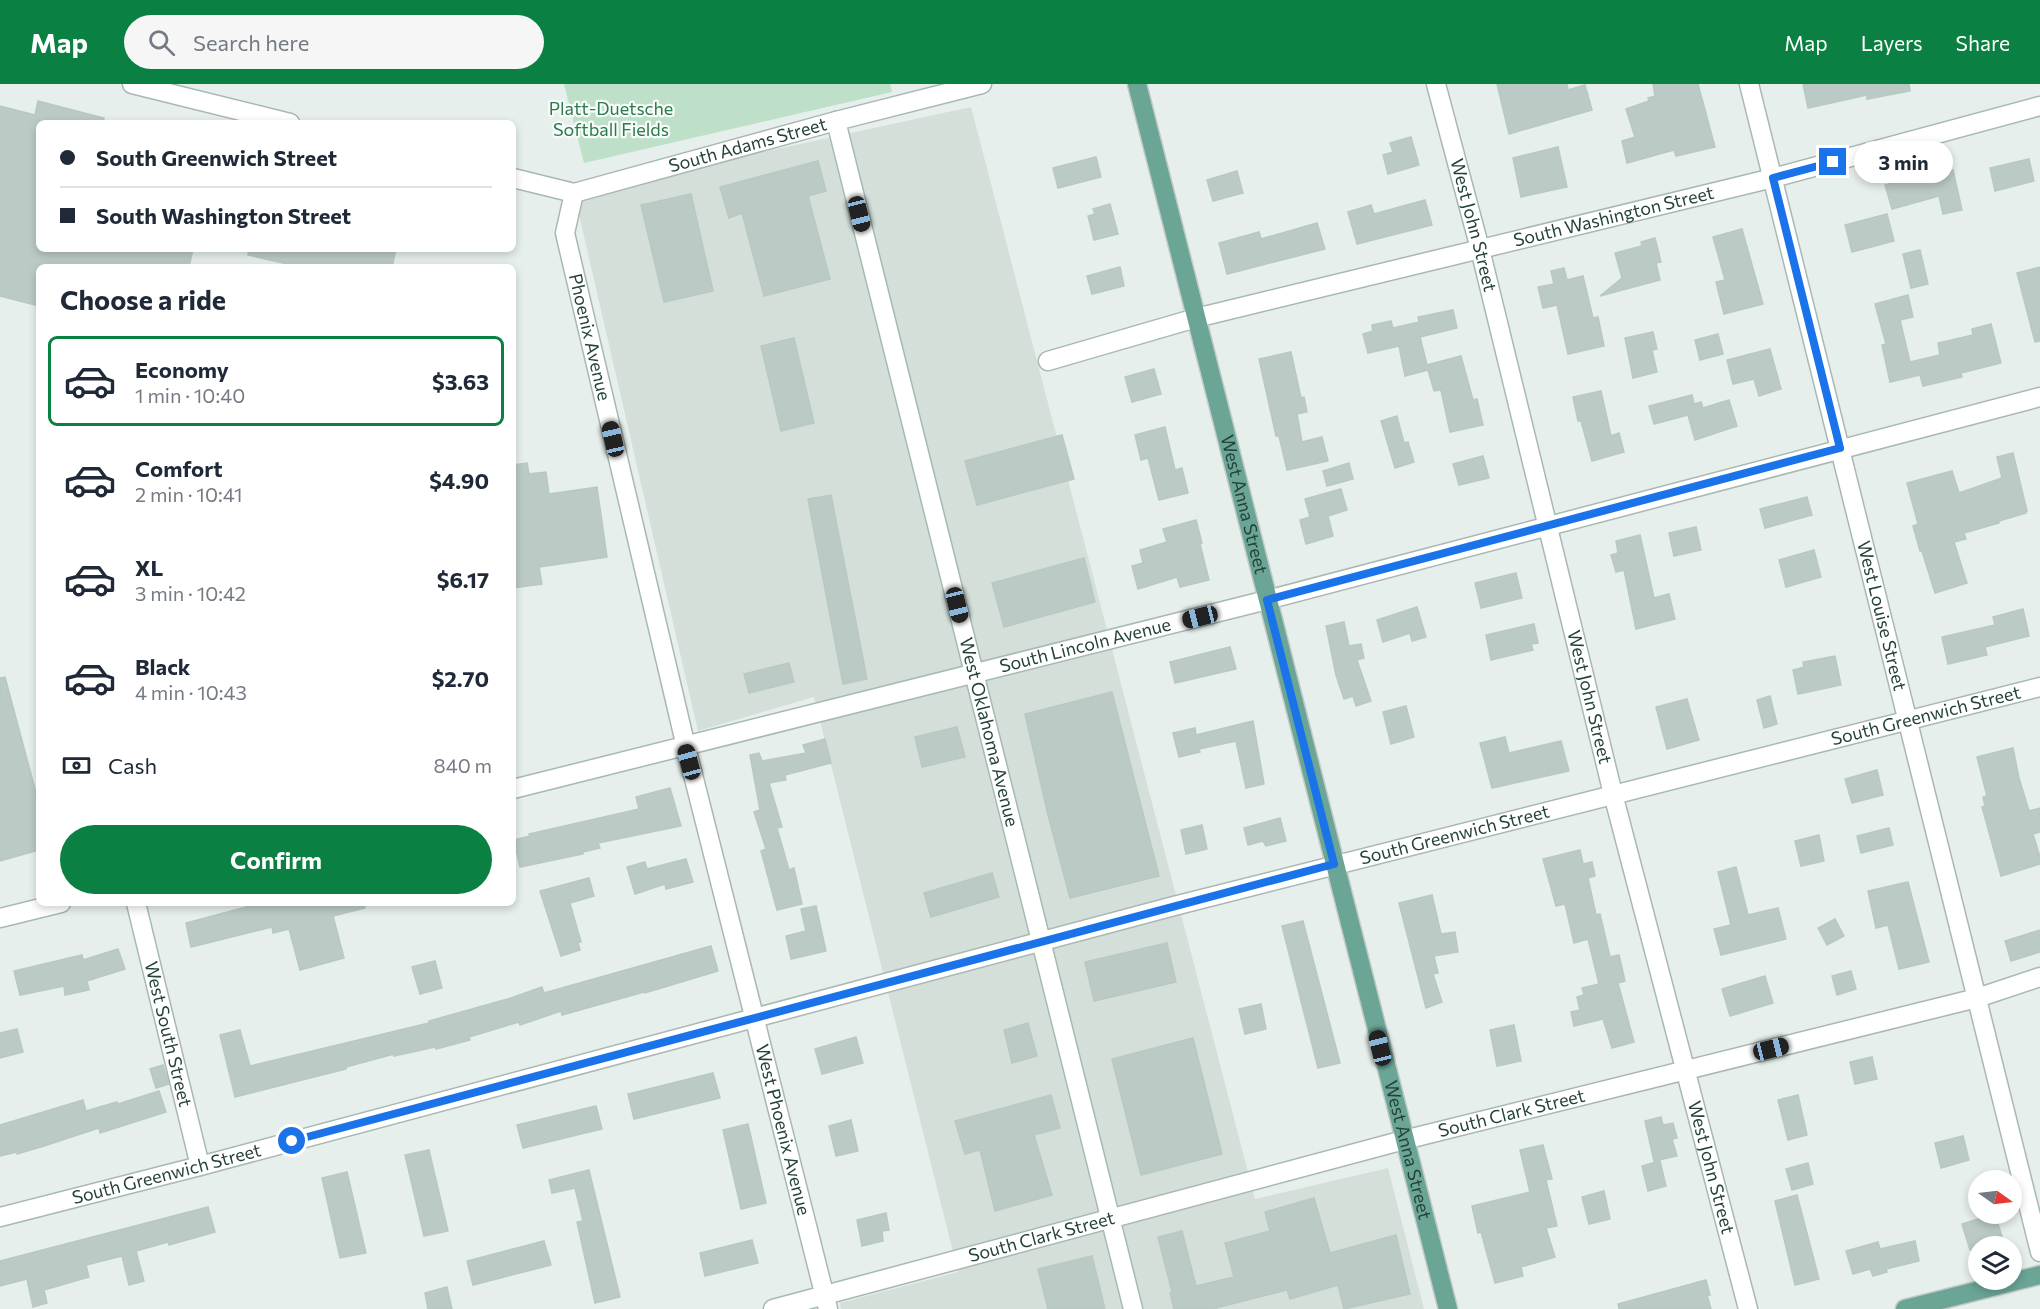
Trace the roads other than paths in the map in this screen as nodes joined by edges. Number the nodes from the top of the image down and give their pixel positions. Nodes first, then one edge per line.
1 (132, 84) edge
2 (982, 84) edge
3 (1137, 84) edge
4 (1436, 84) edge
5 (1749, 84) edge
6 (2040, 106) edge
7 (278, 120) edge
8 (836, 121) junction
9 (1773, 178) junction
10 (516, 179) edge
11 (574, 193) junction
12 (1480, 249) junction
13 (1196, 318) junction
14 (1048, 361) dead end
15 (2040, 397) edge
16 (1840, 448) junction
17 (1548, 526) junction
18 (1267, 600) junction
19 (975, 674) junction
20 (2040, 687) edge
21 (1908, 720) junction
22 (686, 747) junction
23 (516, 788) edge
24 (1613, 794) junction
25 (1334, 864) junction
26 (49, 906) edge
27 (137, 906) edge
28 (0, 918) edge
29 (1042, 941) junction
30 (2040, 977) edge
31 (1977, 998) junction
32 (754, 1018) junction
33 (1686, 1070) junction
34 (1404, 1140) junction
35 (200, 1166) junction
36 (0, 1217) edge
37 (1111, 1219) junction
38 (2040, 1252) edge
39 (2040, 1275) edge
40 (826, 1303) edge
41 (773, 1309) edge
42 (1133, 1309) edge
43 (1448, 1309) edge
44 (1748, 1309) edge
45 (1905, 1309) edge

1 - 7 street
2 - 8 street, South Adams Street
3 - 13 main road, West Anna Street
4 - 12 street, West John Street
5 - 9 street, West Louise Street
6 - 9 street, South Washington Street
8 - 11 street, South Adams Street
8 - 19 street, West Oklahoma Avenue
9 - 12 street, South Washington Street
9 - 16 street, West Louise Street
10 - 11 street, South Adams Street
11 - 22 street, Phoenix Avenue
12 - 13 street, South Washington Street
12 - 17 street, West John Street
13 - 14 street, South Washington Street
13 - 18 main road, West Anna Street
15 - 16 street, South Lincoln Avenue
16 - 17 street, South Lincoln Avenue
16 - 21 street, West Louise Street
17 - 18 street, South Lincoln Avenue
17 - 24 street, West John Street
18 - 19 street, South Lincoln Avenue
18 - 25 main road, West Anna Street
19 - 22 street, South Lincoln Avenue
19 - 29 street, West Oklahoma Avenue
20 - 21 street, South Greenwich Street
21 - 24 street, South Greenwich Street
21 - 31 street, West Louise Street
22 - 23 street, South Lincoln Avenue
22 - 32 street, West Phoenix Avenue
24 - 25 street, South Greenwich Street
24 - 33 street, West John Street
25 - 29 street, South Greenwich Street
25 - 34 main road, West Anna Street
26 - 28 street
27 - 35 street, West South Street
29 - 32 street, South Greenwich Street
29 - 37 street, West Oklahoma Avenue
30 - 31 street, South Clark Street
31 - 33 street, South Clark Street
31 - 38 street, West Louise Street
32 - 35 street, South Greenwich Street
32 - 40 street, West Phoenix Avenue
33 - 34 street, South Clark Street
33 - 44 street, West John Street
34 - 37 street, South Clark Street
34 - 43 main road, West Anna Street
35 - 36 street, South Greenwich Street
37 - 40 street, South Clark Street
37 - 42 street, West Oklahoma Avenue
39 - 45 main road
40 - 41 street, South Clark Street

